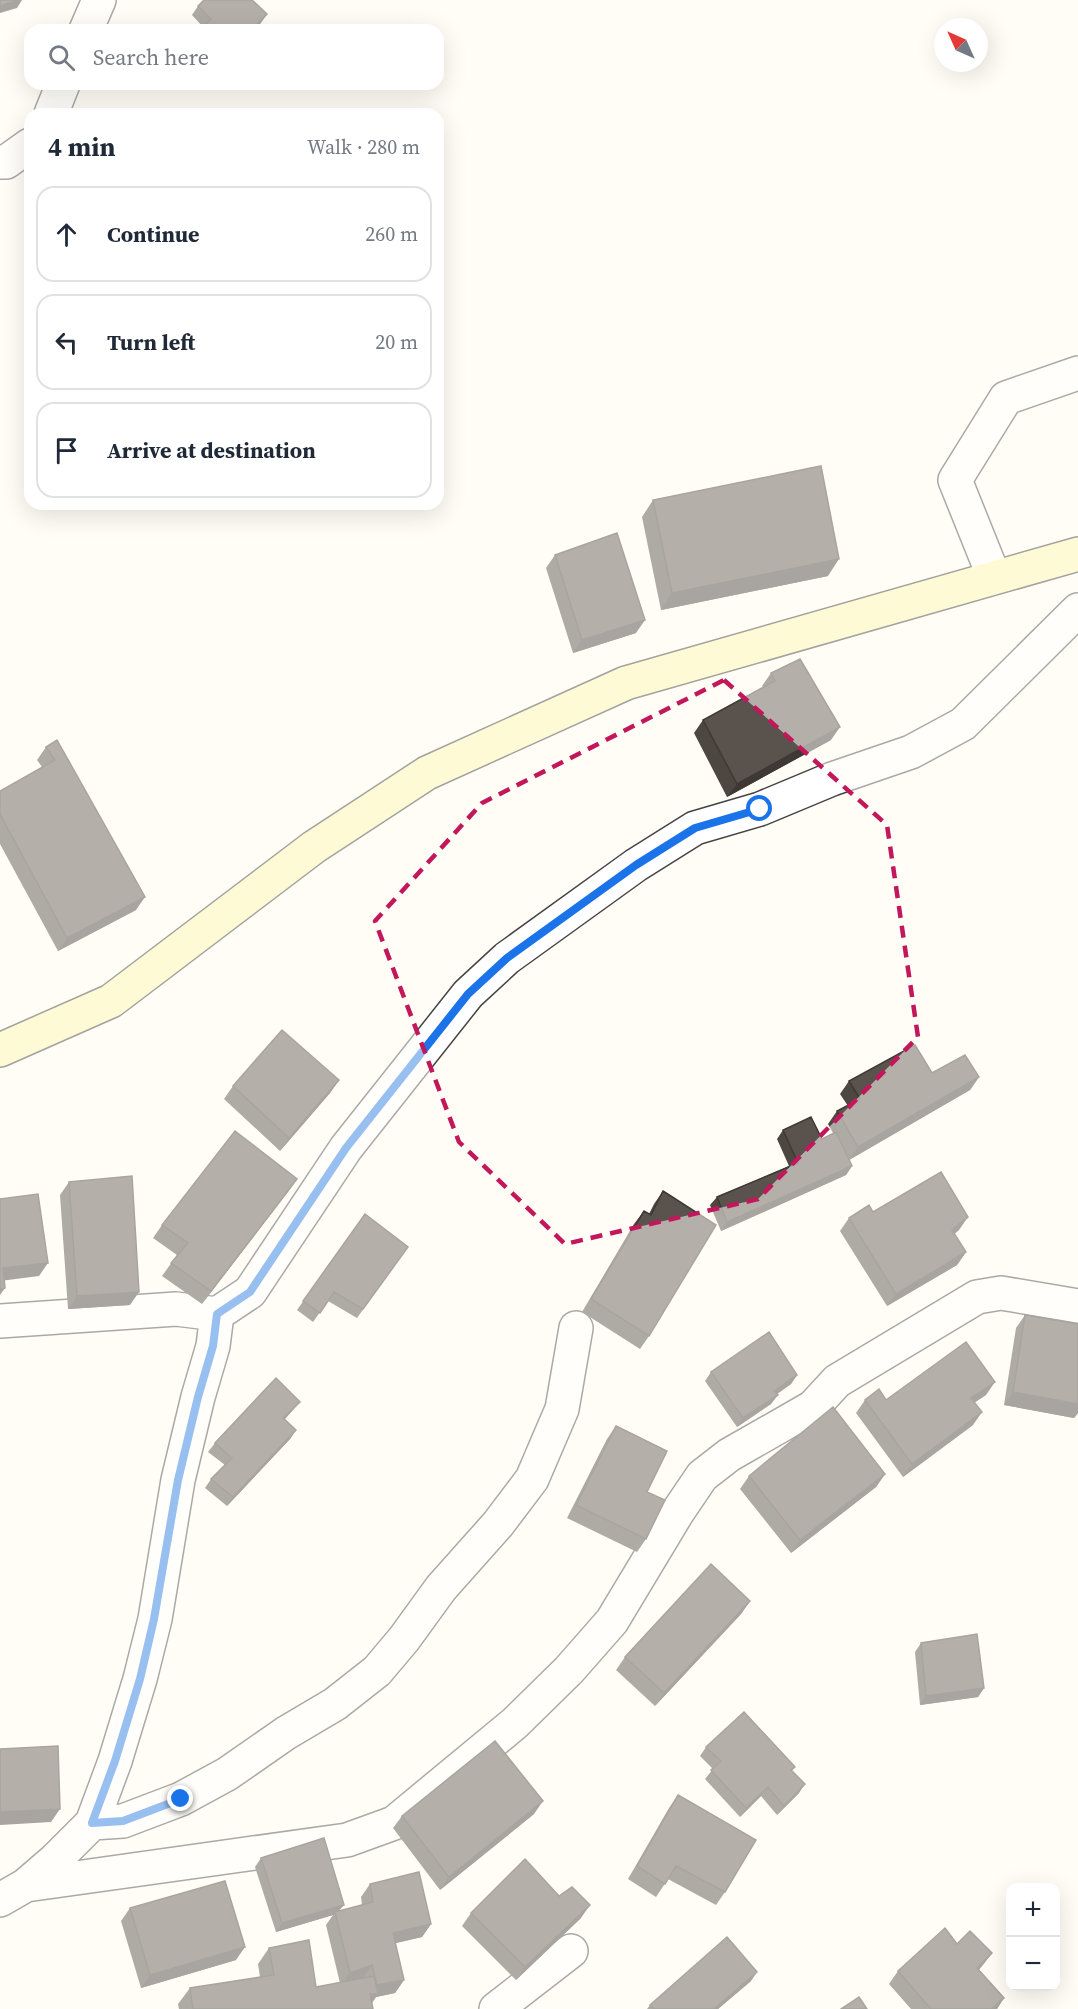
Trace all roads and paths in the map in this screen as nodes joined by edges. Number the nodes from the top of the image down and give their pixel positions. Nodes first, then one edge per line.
1 (99, 0) edge
2 (89, 24) edge
3 (61, 90) edge
4 (53, 108) edge
5 (24, 149) edge
6 (0, 162) edge
7 (1078, 374) edge
8 (1078, 554) edge
9 (994, 577) junction
10 (1078, 610) edge
11 (0, 1050) edge
12 (1078, 1306) edge
13 (217, 1314) junction
14 (0, 1321) edge
15 (576, 1328) dead end
16 (92, 1823) junction
17 (13, 1892) edge
18 (572, 1951) dead end
19 (496, 2009) edge

1 - 2 street
3 - 4 street
5 - 6 street
7 - 9 street
8 - 9 street
9 - 11 street
10 - 13 street
12 - 17 street
13 - 14 street
13 - 16 street
15 - 16 street
16 - 17 street
18 - 19 street

